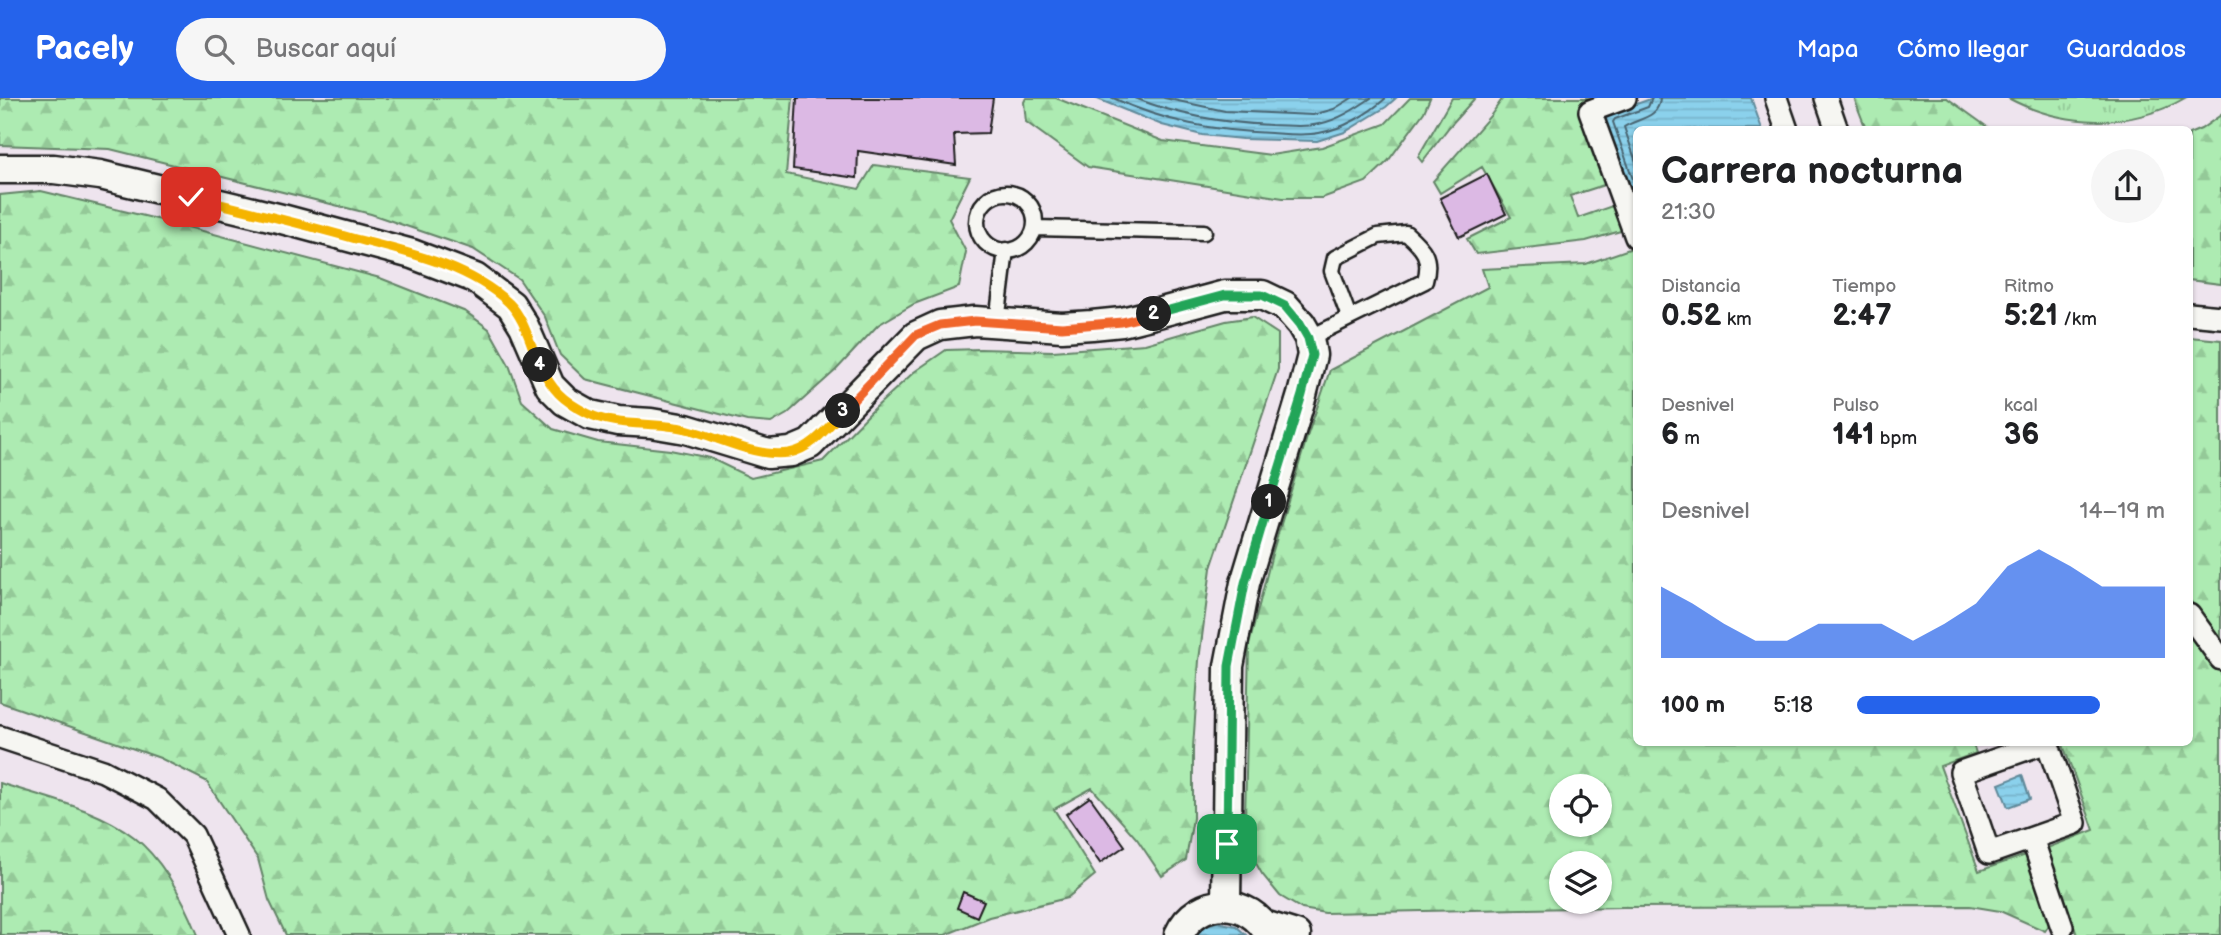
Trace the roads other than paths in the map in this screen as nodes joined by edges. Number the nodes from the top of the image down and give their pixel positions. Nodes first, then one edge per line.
1 (1625, 98) edge
2 (1776, 98) edge
3 (1826, 98) edge
4 (1786, 126) edge
5 (1836, 126) edge
6 (0, 169) edge
7 (1035, 228) junction
8 (1633, 229) edge
9 (1204, 232) dead end
10 (1006, 250) junction
11 (2193, 314) edge
12 (1349, 317) junction
13 (2221, 317) edge
14 (997, 322) junction
15 (1308, 338) junction
16 (2193, 620) edge
17 (2221, 659) edge
18 (0, 737) edge
19 (2048, 746) edge
20 (2011, 748) edge
21 (1989, 752) edge
22 (2032, 838) junction
23 (1226, 905) junction
24 (2062, 927) dead end
25 (1267, 930) edge
26 (239, 935) edge
27 (1179, 935) edge
28 (1296, 935) edge

1 - 8 street
2 - 4 street
3 - 5 street
6 - 14 street
7 - 9 lane
7 - 10 lane
7 - 10 lane
10 - 14 lane
11 - 13 street
12 - 12 lane
12 - 15 lane
14 - 15 street
15 - 23 street
16 - 17 street
18 - 26 street
19 - 22 street
20 - 21 street
21 - 22 street
22 - 24 street
23 - 25 street
23 - 27 street
25 - 28 street

